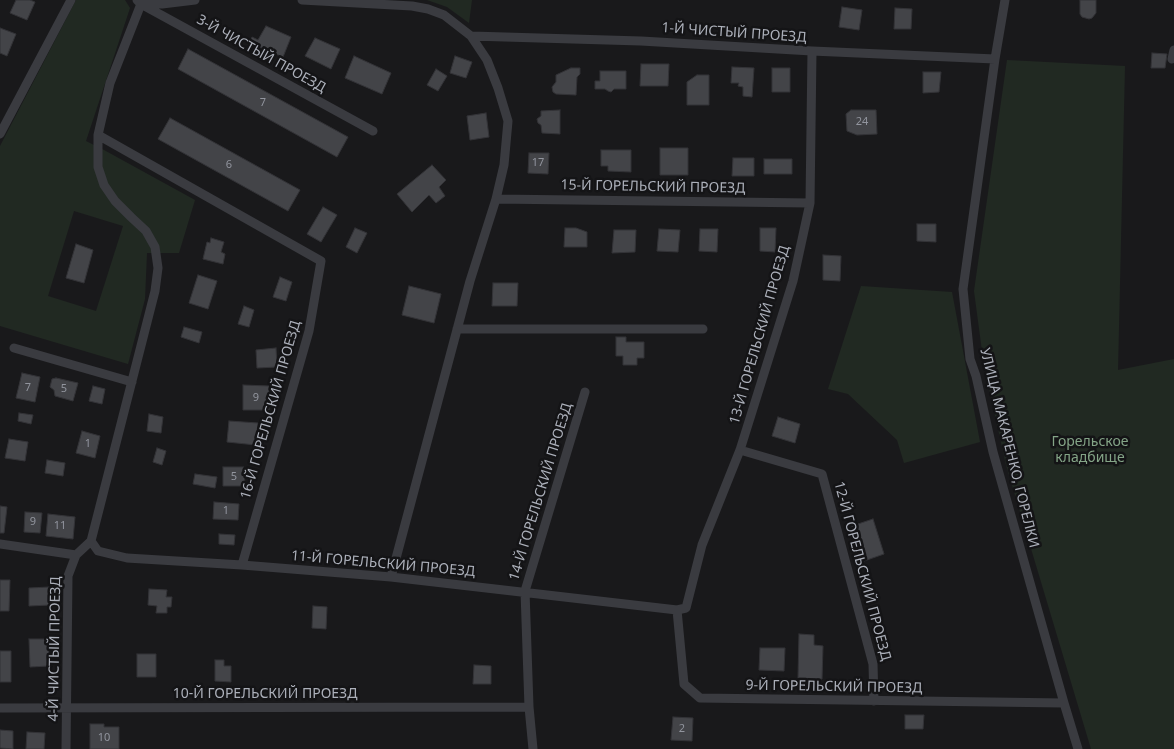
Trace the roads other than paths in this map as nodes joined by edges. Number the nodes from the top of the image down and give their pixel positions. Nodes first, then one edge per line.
1 (71, 0) edge
2 (196, 0) edge
3 (302, 0) edge
4 (1005, 0) edge
5 (139, 2) edge
6 (471, 36) junction
7 (812, 51) junction
8 (995, 58) junction
9 (372, 131) dead end
10 (0, 134) edge
11 (98, 135) junction
12 (496, 199) junction
13 (810, 202) junction
14 (457, 329) junction
15 (703, 329) dead end
16 (14, 348) dead end
17 (132, 382) junction
18 (586, 392) dead end
19 (740, 450) junction
20 (90, 541) junction
21 (0, 544) edge
22 (76, 555) junction
23 (242, 565) junction
24 (391, 577) junction
25 (525, 592) junction
26 (677, 610) junction
27 (874, 701) junction
28 (1064, 703) junction
29 (529, 707) junction
30 (0, 708) edge
31 (67, 708) junction
32 (66, 749) edge
33 (533, 749) edge
34 (1078, 749) edge

1 - 10 street
2 - 5 street
3 - 6 street
4 - 8 street, УЛИЦА МАКАРЕНКО, ГОРЕЛКИ
5 - 9 street, 3-Й ЧИСТЫЙ ПРОЕЗД
5 - 11 street
6 - 7 street, 1-Й ЧИСТЫЙ ПРОЕЗД
6 - 12 street
7 - 8 street, 1-Й ЧИСТЫЙ ПРОЕЗД
7 - 13 street, 13-Й ГОРЕЛЬСКИЙ ПРОЕЗД
8 - 28 street, УЛИЦА МАКАРЕНКО, ГОРЕЛКИ
11 - 17 street
11 - 23 street, 16-Й ГОРЕЛЬСКИЙ ПРОЕЗД
12 - 13 street, 15-Й ГОРЕЛЬСКИЙ ПРОЕЗД
12 - 14 street
13 - 19 street, 13-Й ГОРЕЛЬСКИЙ ПРОЕЗД
14 - 15 street
14 - 24 street
16 - 17 street
17 - 20 street
18 - 25 street, 14-Й ГОРЕЛЬСКИЙ ПРОЕЗД
19 - 26 street, 13-Й ГОРЕЛЬСКИЙ ПРОЕЗД
19 - 27 street, 12-Й ГОРЕЛЬСКИЙ ПРОЕЗД
20 - 22 street, 4-Й ЧИСТЫЙ ПРОЕЗД
20 - 23 street, 11-Й ГОРЕЛЬСКИЙ ПРОЕЗД
21 - 22 street
22 - 31 street, 4-Й ЧИСТЫЙ ПРОЕЗД
23 - 24 street, 11-Й ГОРЕЛЬСКИЙ ПРОЕЗД
24 - 25 street, 11-Й ГОРЕЛЬСКИЙ ПРОЕЗД
25 - 26 street, 11-Й ГОРЕЛЬСКИЙ ПРОЕЗД
25 - 29 street, 14-Й ГОРЕЛЬСКИЙ ПРОЕЗД
26 - 27 street, 9-Й ГОРЕЛЬСКИЙ ПРОЕЗД
27 - 28 street, 9-Й ГОРЕЛЬСКИЙ ПРОЕЗД
28 - 34 street, УЛИЦА МАКАРЕНКО, ГОРЕЛКИ
29 - 31 street, 10-Й ГОРЕЛЬСКИЙ ПРОЕЗД
29 - 33 street, 14-Й ГОРЕЛЬСКИЙ ПРОЕЗД
30 - 31 street, 10-Й ГОРЕЛЬСКИЙ ПРОЕЗД
31 - 32 street, 4-Й ЧИСТЫЙ ПРОЕЗД

